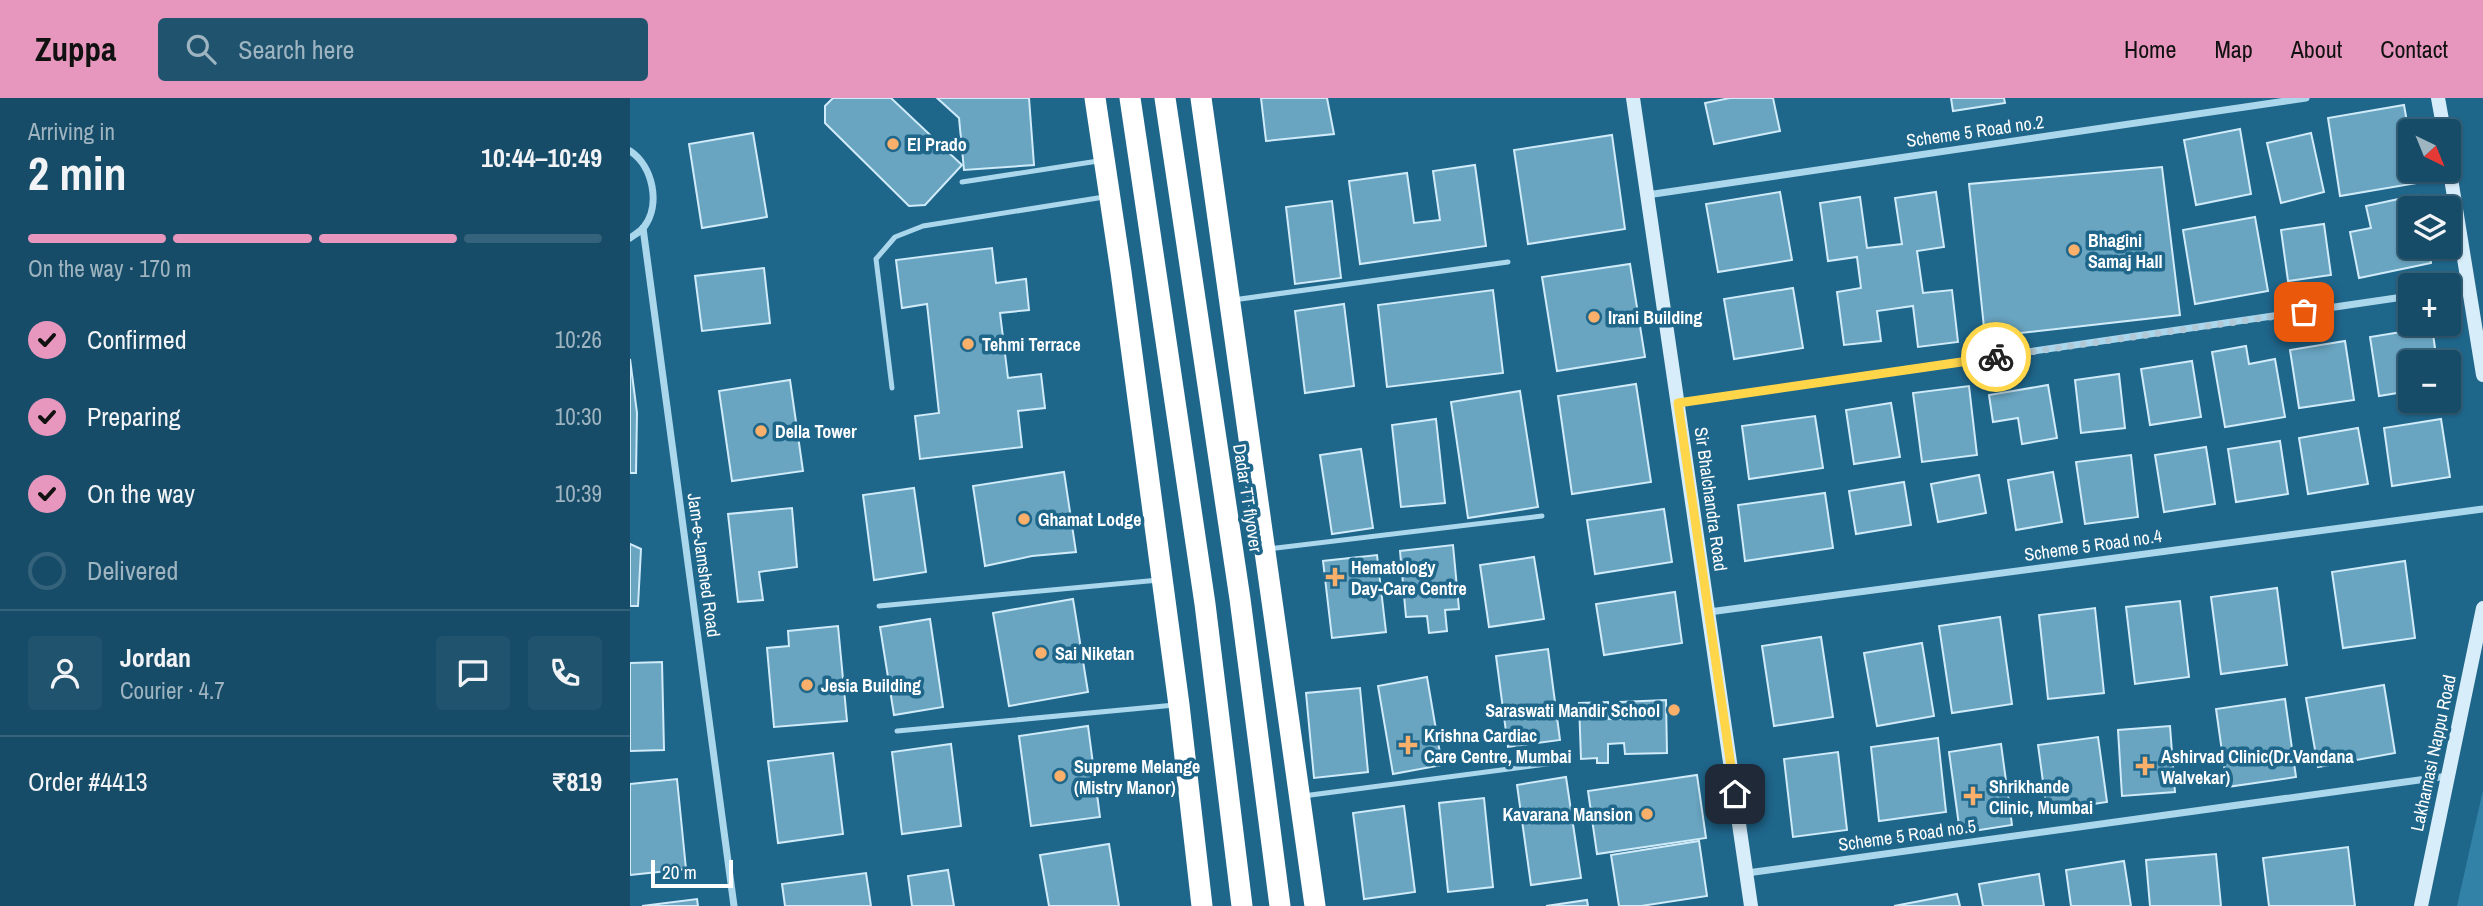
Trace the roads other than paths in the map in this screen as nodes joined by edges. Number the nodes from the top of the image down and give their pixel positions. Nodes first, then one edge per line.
1 (1095, 98) edge
2 (1130, 98) edge
3 (1165, 98) edge
4 (1201, 98) edge
5 (1633, 98) edge
6 (2306, 98) edge
7 (2438, 98) edge
8 (2442, 119) edge
9 (630, 151) edge
10 (1104, 160) junction
11 (962, 182) dead end
12 (2452, 182) edge
13 (1647, 195) junction
14 (1110, 196) junction
15 (643, 228) junction
16 (630, 238) edge
17 (1508, 262) dead end
18 (2469, 288) junction
19 (2461, 289) edge
20 (2398, 298) edge
21 (1230, 301) junction
22 (2483, 375) edge
23 (892, 388) dead end
24 (1678, 403) junction
25 (2483, 509) edge
26 (1542, 516) dead end
27 (1265, 549) junction
28 (1162, 580) junction
29 (879, 606) dead end
30 (2483, 608) edge
31 (1708, 612) junction
32 (1179, 705) junction
33 (897, 731) dead end
34 (1562, 762) dead end
35 (2448, 776) junction
36 (1300, 796) junction
37 (1746, 873) junction
38 (734, 906) edge
39 (1202, 906) edge
40 (1242, 906) edge
41 (1280, 906) edge
42 (1315, 906) edge
43 (1751, 906) edge
44 (2421, 906) edge

1 - 10 highway
2 - 40 highway
3 - 41 highway, Dadar TT flyover
4 - 21 highway
5 - 13 street, Sir Bhalchandra Road
6 - 13 street, Scheme 5 Road no.2
7 - 8 street
9 - 15 street
10 - 11 lane
10 - 14 highway
12 - 18 street
13 - 24 street, Sir Bhalchandra Road
14 - 23 lane
14 - 28 highway
15 - 16 street
15 - 38 street, Jam-e-Jamshed Road
17 - 21 lane
18 - 19 street
18 - 22 street
20 - 24 street
21 - 27 highway
24 - 31 street, Sir Bhalchandra Road
25 - 31 street, Scheme 5 Road no.4
26 - 27 lane
27 - 36 highway
28 - 29 lane
28 - 32 highway
30 - 35 street, Lakhamasi Nappu Road
31 - 37 street, Sir Bhalchandra Road
32 - 33 lane
32 - 39 highway
34 - 36 lane
35 - 37 street, Scheme 5 Road no.5
35 - 44 street, Lakhamasi Nappu Road
36 - 42 highway
37 - 43 street, Sir Bhalchandra Road

